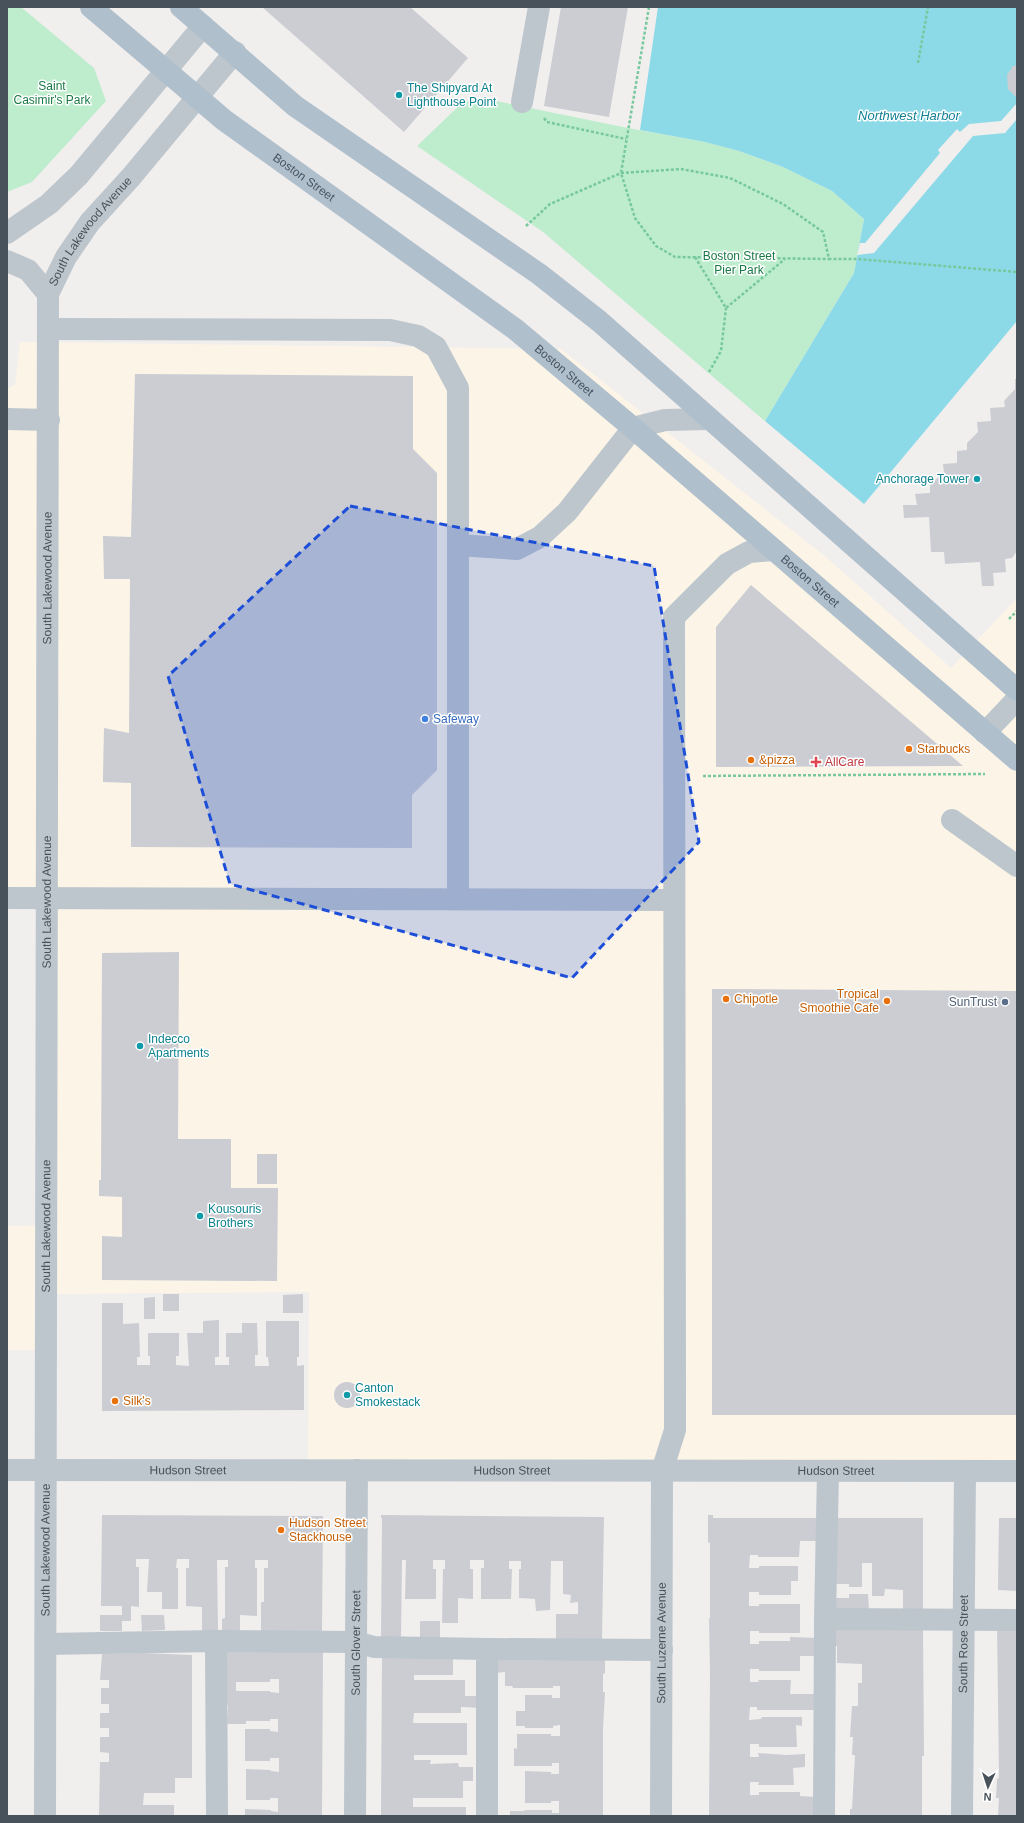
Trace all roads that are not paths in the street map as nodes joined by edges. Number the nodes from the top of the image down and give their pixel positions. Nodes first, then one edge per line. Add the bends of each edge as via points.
1 (91, 7) edge
2 (181, 7) edge
3 (539, 7) edge
4 (203, 26) junction
5 (235, 52) junction
6 (166, 72) junction
7 (197, 98) junction
8 (522, 102) road end
9 (7, 233) edge
10 (7, 261) edge
11 (48, 294) junction
12 (49, 329) junction
13 (7, 419) edge
14 (709, 419) junction
15 (49, 420) junction
16 (633, 428) junction
17 (458, 544) junction
18 (774, 550) junction
19 (1017, 690) edge
20 (1017, 699) edge
21 (985, 733) junction
22 (1017, 760) edge
23 (952, 820) dead end
24 (1017, 866) edge
25 (7, 898) edge
26 (48, 898) junction
27 (458, 899) junction
28 (674, 900) junction
29 (7, 1470) edge
30 (357, 1470) junction
31 (46, 1471) junction
32 (828, 1471) junction
33 (965, 1471) junction
34 (1017, 1471) edge
35 (662, 1477) junction
36 (825, 1619) junction
37 (965, 1619) junction
38 (1017, 1620) edge
39 (216, 1641) junction
40 (356, 1642) junction
41 (46, 1644) junction
42 (487, 1649) junction
43 (662, 1650) junction
44 (45, 1816) edge
45 (217, 1816) edge
46 (355, 1816) edge
47 (487, 1816) edge
48 (661, 1816) edge
49 (824, 1816) edge
50 (962, 1816) edge

1 - 6 main road, Boston Street
2 - 4 main road
3 - 8 street
4 - 5 main road
4 - 6 street
5 - 7 street, South Lakewood Avenue
5 - 14 main road via 295,106 539,274 599,321
6 - 7 main road, Boston Street
6 - 9 street via 79,175 49,204
7 - 11 street, South Lakewood Avenue via 90,222 66,257
7 - 16 main road, Boston Street via 230,125 515,329
10 - 11 street via 28,270
11 - 12 street, South Lakewood Avenue
12 - 15 street, South Lakewood Avenue
12 - 17 street via 390,330 418,336 436,347 458,388
13 - 15 street
14 - 16 street via 665,420
14 - 19 main road
15 - 26 street, South Lakewood Avenue
16 - 17 street via 567,512 540,537 517,549
16 - 18 main road, Boston Street
17 - 27 street
18 - 21 main road, Boston Street
18 - 28 street, South Luzerne Avenue via 749,552 727,564 674,617
20 - 21 street
21 - 22 main road, Boston Street
23 - 24 street
25 - 26 street
26 - 27 street
26 - 31 street, South Lakewood Avenue
27 - 28 street
28 - 35 street, South Luzerne Avenue via 675,1430
29 - 31 street, Hudson Street
30 - 31 street, Hudson Street
30 - 35 street, Hudson Street
30 - 40 street, South Glover Street
31 - 41 street, South Lakewood Avenue
32 - 33 street, Hudson Street
32 - 35 street, Hudson Street
32 - 36 street
33 - 34 street, Hudson Street
33 - 37 street, South Rose Street
35 - 43 street, South Luzerne Avenue
36 - 37 street
36 - 49 street
37 - 38 street
37 - 50 street, South Rose Street
39 - 40 street
39 - 41 street
39 - 45 street
40 - 42 street via 374,1647
40 - 46 street, South Glover Street
41 - 44 street, South Lakewood Avenue
42 - 43 street
42 - 47 street
43 - 48 street, South Luzerne Avenue

